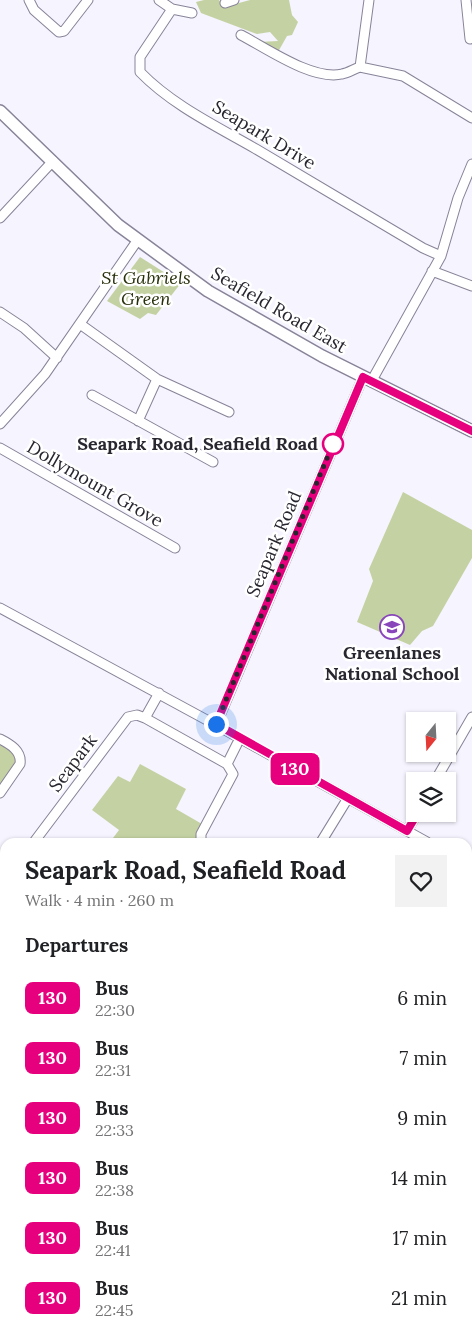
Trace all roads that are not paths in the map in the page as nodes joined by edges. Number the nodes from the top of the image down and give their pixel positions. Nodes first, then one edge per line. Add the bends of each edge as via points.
1 (29, 0) edge
2 (88, 0) edge
3 (159, 0) edge
4 (369, 0) edge
5 (466, 0) edge
6 (172, 9) junction
7 (192, 12) dead end
8 (241, 35) dead end
9 (470, 39) dead end
10 (360, 67) junction
11 (0, 111) edge
12 (472, 118) edge
13 (53, 161) junction
14 (472, 164) edge
15 (1, 214) edge
16 (137, 241) junction
17 (441, 256) junction
18 (432, 271) junction
19 (472, 286) edge
20 (0, 312) edge
21 (80, 324) junction
22 (57, 358) junction
23 (157, 379) junction
24 (367, 380) junction
25 (92, 395) dead end
26 (229, 412) dead end
27 (138, 421) junction
28 (0, 424) edge
29 (472, 430) edge
30 (0, 448) edge
31 (213, 462) dead end
32 (175, 548) dead end
33 (0, 608) edge
34 (159, 694) junction
35 (472, 717) edge
36 (145, 718) junction
37 (216, 724) junction
38 (0, 739) edge
39 (237, 744) dead end
40 (227, 764) junction
41 (440, 772) edge
42 (0, 793) edge
43 (348, 798) junction
44 (412, 822) edge
45 (407, 831) junction
46 (37, 838) edge
47 (201, 838) edge
48 (323, 838) edge
49 (420, 838) edge

1 - 2 street via 34,10 59,32 70,25
3 - 6 street
4 - 10 street
5 - 9 street
6 - 7 street
6 - 17 street, Seapark Drive via 140,56 140,72 147,80 170,98
8 - 10 street via 287,60 324,75 341,75
10 - 12 street via 403,76
11 - 13 street, Seafield Road East
13 - 15 street
13 - 16 street, Seafield Road East
14 - 17 street, Seapark Road
16 - 21 street
16 - 24 street, Seafield Road East via 253,319
17 - 18 street, Seapark Road
18 - 19 street
18 - 24 street, Seapark Road
20 - 22 street via 24,328
21 - 22 street
21 - 23 street
22 - 28 street
23 - 26 street
23 - 27 street
24 - 29 street, Seafield Road East
24 - 37 street, Seapark Road
25 - 27 street
27 - 31 street
30 - 32 street, Dollymount Grove
33 - 34 street
34 - 36 street
34 - 37 street
35 - 41 street
36 - 40 street
36 - 46 street, Seapark via 128,717
37 - 43 street
38 - 42 street via 15,747 21,760
39 - 40 street
40 - 47 street via 233,774
43 - 45 street
43 - 48 street
44 - 45 street
45 - 49 street

